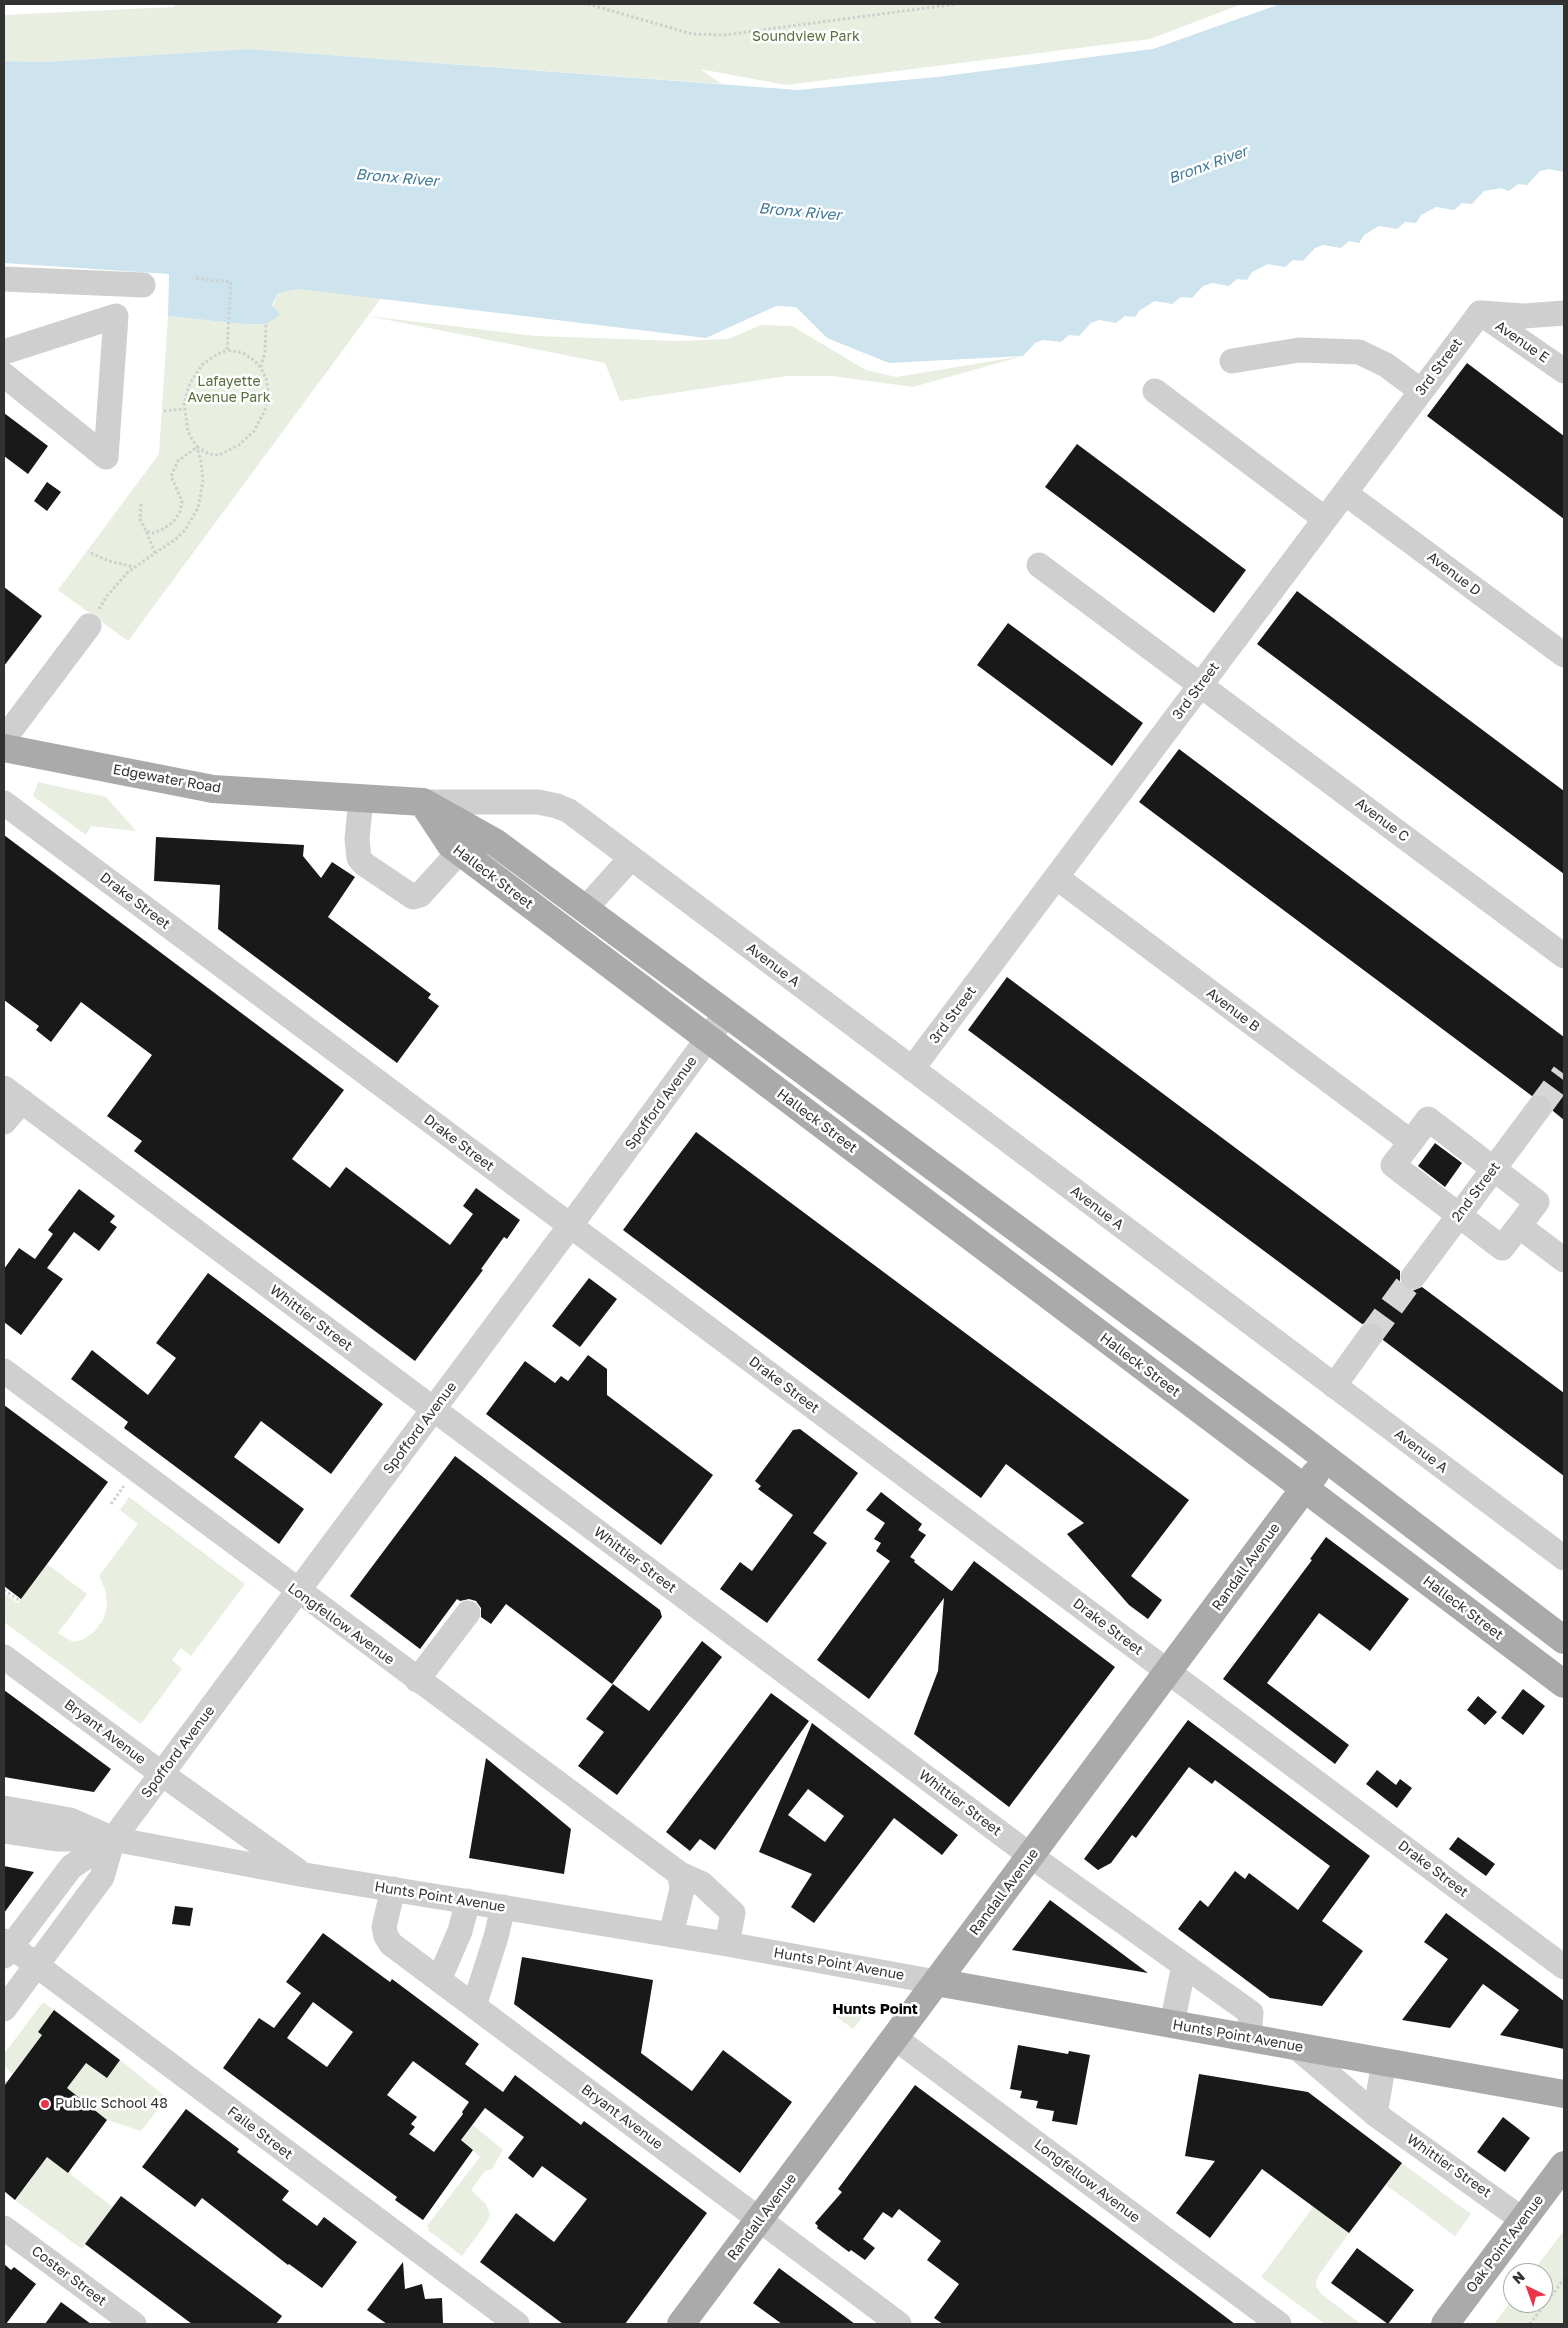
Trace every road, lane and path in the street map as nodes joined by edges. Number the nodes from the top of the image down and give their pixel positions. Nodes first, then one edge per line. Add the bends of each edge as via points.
1 (588, 4) edge
2 (956, 4) edge
3 (193, 278) dead end
4 (4, 279) edge
5 (143, 285) dead end
6 (1480, 313) junction
7 (1564, 313) edge
8 (266, 324) dead end
9 (227, 350) junction
10 (4, 352) edge
11 (1232, 360) dead end
12 (261, 368) junction
13 (1564, 371) edge
14 (4, 375) edge
15 (1155, 390) dead end
16 (1421, 391) junction
17 (184, 409) junction
18 (164, 411) dead end
19 (197, 447) junction
20 (1345, 493) junction
21 (141, 504) dead end
22 (1325, 519) junction
23 (146, 531) junction
24 (155, 553) junction
25 (91, 554) dead end
26 (1039, 565) dead end
27 (134, 567) junction
28 (89, 626) joint
29 (1564, 655) edge
30 (1200, 685) junction
31 (4, 739) edge
32 (4, 748) edge
33 (361, 799) junction
34 (423, 802) junction
35 (4, 803) edge
36 (459, 852) junction
37 (631, 858) junction
38 (1056, 877) junction
39 (585, 910) junction
40 (1564, 956) edge
41 (726, 1015) junction
42 (708, 1039) junction
43 (912, 1069) junction
44 (13, 1094) edge
45 (1539, 1108) tunnel mouth
46 (4, 1122) edge
47 (1411, 1142) junction
48 (1493, 1168) junction
49 (1459, 1215) junction
50 (570, 1226) junction
51 (1519, 1226) junction
52 (1564, 1260) edge
53 (1413, 1277) tunnel mouth
54 (1370, 1336) tunnel mouth
55 (4, 1371) edge
56 (1334, 1386) junction
57 (434, 1410) junction
58 (1327, 1459) junction
59 (124, 1486) dead end
60 (1304, 1488) junction
61 (111, 1504) dead end
62 (1564, 1558) edge
63 (4, 1590) edge
64 (298, 1592) junction
65 (20, 1601) dead end
66 (468, 1613) dead end
67 (1564, 1640) edge
68 (4, 1657) edge
69 (1168, 1672) junction
70 (417, 1680) junction
71 (1564, 1684) edge
72 (162, 1774) junction
73 (4, 1808) edge
74 (4, 1831) edge
75 (113, 1840) junction
76 (1031, 1856) junction
77 (680, 1874) junction
78 (305, 1875) junction
79 (393, 1889) junction
80 (468, 1902) junction
81 (503, 1907) junction
82 (671, 1935) junction
83 (727, 1944) junction
84 (6, 1948) edge
85 (1184, 1965) junction
86 (35, 1966) junction
87 (1564, 1966) edge
88 (439, 1980) junction
89 (936, 1982) junction
90 (474, 2006) junction
91 (4, 2008) edge
92 (1172, 2024) junction
93 (896, 2038) junction
94 (1249, 2038) junction
95 (1295, 2046) junction
96 (1384, 2062) junction
97 (1564, 2094) edge
98 (1375, 2114) junction
99 (1564, 2165) edge
100 (1523, 2220) junction
101 (759, 2221) junction
102 (4, 2228) edge
103 (1564, 2279) edge
104 (134, 2324) edge
105 (517, 2324) edge
106 (682, 2324) edge
107 (899, 2324) edge
108 (1279, 2324) edge
109 (1445, 2324) edge
110 (1530, 2324) edge

1 - 2 path via 692,34 724,35
3 - 9 path via 231,282
4 - 5 street
6 - 7 street via 1524,316
6 - 13 street, Avenue E
6 - 16 street, 3rd Street
8 - 12 path
9 - 12 path via 243,353
9 - 17 path via 202,365 190,383
10 - 14 street via 116,316 106,457
11 - 16 street via 1299,350 1358,352 1386,365
12 - 19 path via 266,378 267,402 254,431 239,446 219,455
15 - 22 street
16 - 20 street, 3rd Street
17 - 18 path
17 - 19 path via 188,432
19 - 23 path via 178,461 172,473 182,501 176,518 163,529 153,533
19 - 24 path via 202,481 198,508 185,530 166,548
20 - 22 street, 3rd Street
20 - 29 street, Avenue D
21 - 23 path via 140,518
22 - 30 street, 3rd Street
23 - 24 path
24 - 27 path
25 - 27 path
26 - 30 street, Avenue C
27 - 28 path via 107,596
28 - 31 street
30 - 38 street, 3rd Street
30 - 40 street, Avenue C
32 - 33 main road, Edgewater Road via 212,789
33 - 34 main road, Edgewater Road
33 - 36 street via 357,839 360,858 413,897 420,895
34 - 36 main road, Halleck Street via 450,844
34 - 37 street, Avenue A via 538,802 557,806
34 - 39 main road, Halleck Street via 496,843
35 - 50 street, Drake Street
36 - 42 main road, Halleck Street
37 - 39 street
37 - 43 street, Avenue A
38 - 43 street, 3rd Street
38 - 47 street, Avenue B
39 - 41 main road, Halleck Street
41 - 42 street, Spofford Avenue
41 - 58 main road, Halleck Street
42 - 50 street, Spofford Avenue
42 - 60 main road, Halleck Street
43 - 56 street, Avenue A
44 - 46 street
44 - 57 street, Whittier Street
45 - 48 street, 2nd Street
47 - 48 street via 1428,1119
47 - 49 street via 1393,1165
48 - 49 street, 2nd Street
48 - 51 street via 1537,1202
49 - 51 street via 1502,1248
49 - 53 street, 2nd Street
50 - 57 street, Spofford Avenue
50 - 69 street, Drake Street
51 - 52 street
54 - 56 street
55 - 64 street, Longfellow Avenue
56 - 62 street, Avenue A
57 - 64 street, Spofford Avenue
57 - 76 street, Whittier Street
58 - 60 main road, Randall Avenue
58 - 67 main road, Halleck Street
59 - 61 path
60 - 69 main road, Randall Avenue
60 - 71 main road, Halleck Street
63 - 65 path
64 - 70 street, Longfellow Avenue
64 - 72 street, Spofford Avenue
66 - 70 street
68 - 72 street, Bryant Avenue
69 - 76 main road, Randall Avenue
69 - 87 street, Drake Street
70 - 77 street, Longfellow Avenue
72 - 75 street, Spofford Avenue
72 - 78 street, Bryant Avenue
73 - 75 street, Hunts Point Avenue via 70,1820
74 - 75 street, Hunts Point Avenue via 56,1839
75 - 78 street, Hunts Point Avenue
75 - 84 street, Spofford Avenue via 71,1867
75 - 86 street, Spofford Avenue via 102,1877
76 - 85 street, Whittier Street
76 - 89 main road, Randall Avenue
77 - 82 street via 682,1889
77 - 83 street, Longfellow Avenue via 702,1884 733,1913
78 - 79 street, Hunts Point Avenue
79 - 80 street, Hunts Point Avenue
79 - 88 street, Bryant Avenue via 384,1927 386,1936 391,1944
80 - 81 street, Hunts Point Avenue
80 - 88 street via 460,1931
81 - 82 street, Hunts Point Avenue
81 - 90 street
82 - 83 street, Hunts Point Avenue
83 - 89 street, Hunts Point Avenue
84 - 86 street, Faile Street
85 - 92 street
85 - 94 street, Whittier Street via 1251,2013
86 - 91 street, Spofford Avenue
86 - 105 street, Faile Street
88 - 90 street, Bryant Avenue
89 - 92 main road, Hunts Point Avenue
89 - 93 main road, Randall Avenue
90 - 101 street, Bryant Avenue
92 - 94 main road, Hunts Point Avenue
93 - 101 main road, Randall Avenue
93 - 108 street, Longfellow Avenue
94 - 95 main road, Hunts Point Avenue
95 - 96 main road, Hunts Point Avenue
95 - 98 street, Whittier Street
96 - 97 main road, Hunts Point Avenue
96 - 98 street
98 - 100 street, Whittier Street
99 - 100 main road, Oak Point Avenue
100 - 109 main road, Oak Point Avenue
101 - 106 main road, Randall Avenue
101 - 107 street, Bryant Avenue
102 - 104 street, Coster Street
103 - 110 path

